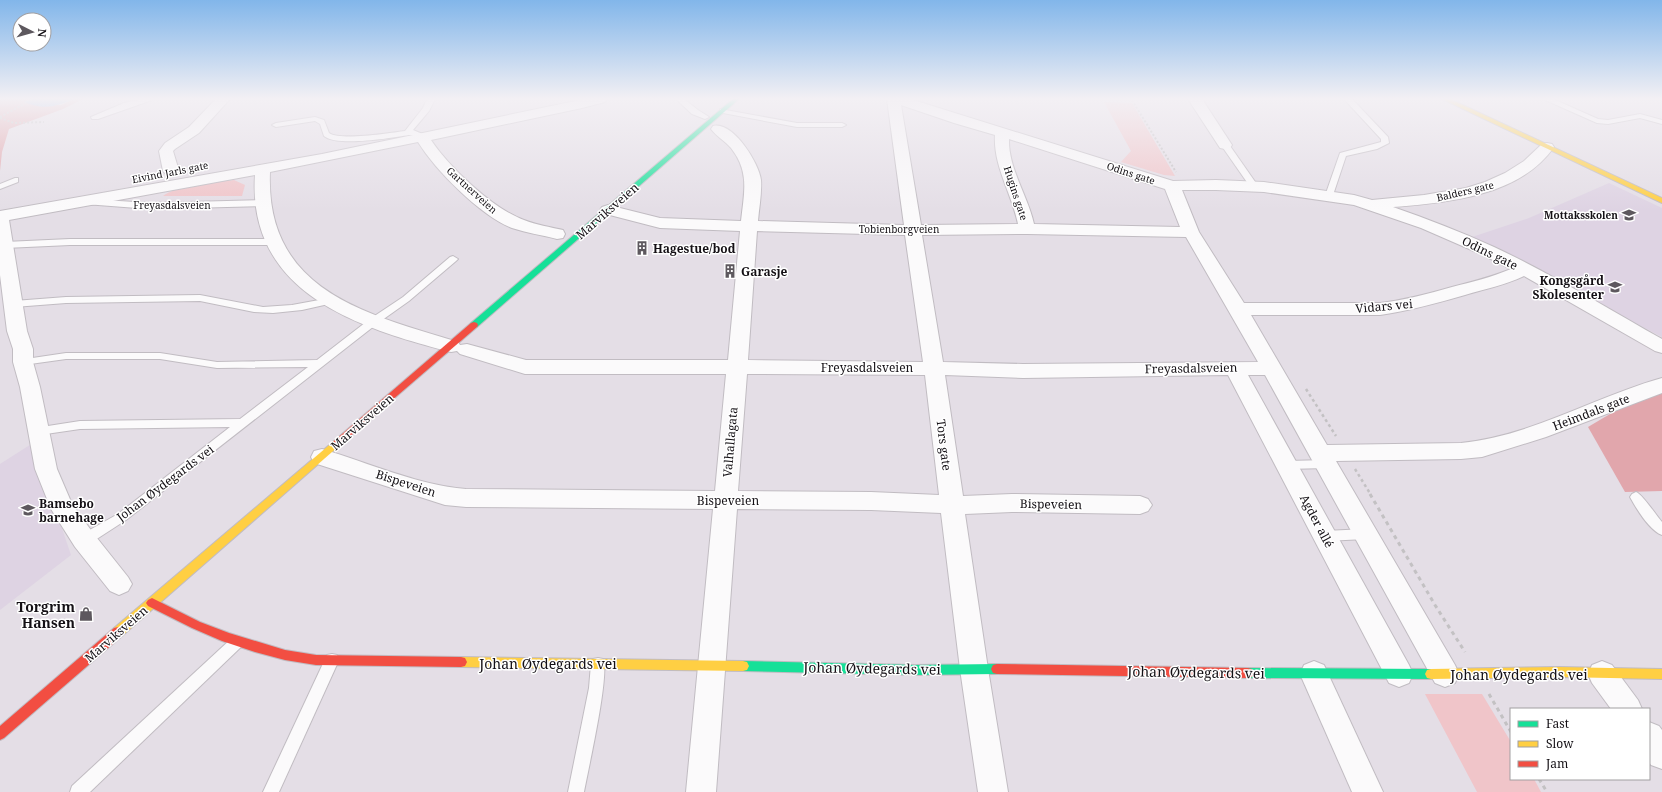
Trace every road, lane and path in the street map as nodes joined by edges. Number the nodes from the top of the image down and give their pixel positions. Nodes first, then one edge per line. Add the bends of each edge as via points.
1 (185, 136) edge
2 (328, 136) edge
3 (392, 136) edge
4 (411, 136) edge
5 (416, 136) edge
6 (695, 136) edge
7 (729, 136) edge
8 (899, 136) edge
9 (1002, 136) edge
10 (1011, 136) edge
11 (1219, 136) edge
12 (1382, 136) edge
13 (1524, 136) edge
14 (1225, 145) joint
15 (1547, 147) junction
16 (340, 154) junction
17 (263, 168) junction
18 (171, 171) junction
19 (15, 180) dead end
20 (1172, 186) junction
21 (1254, 186) junction
22 (0, 187) edge
23 (1329, 196) junction
24 (81, 200) junction
25 (1662, 201) edge
26 (264, 203) junction
27 (1370, 204) junction
28 (608, 210) junction
29 (1, 212) edge
30 (750, 227) junction
31 (1027, 229) junction
32 (914, 230) junction
33 (1191, 232) junction
34 (557, 234) dead end
35 (274, 242) junction
36 (5, 245) junction
37 (453, 259) dead end
38 (1524, 270) junction
39 (330, 301) junction
40 (14, 304) junction
41 (1238, 309) junction
42 (374, 321) junction
43 (1662, 347) edge
44 (459, 348) junction
45 (23, 362) junction
46 (320, 363) junction
47 (736, 367) junction
48 (934, 368) junction
49 (1234, 368) junction
50 (1270, 368) junction
51 (1662, 384) edge
52 (243, 423) junction
53 (39, 431) junction
54 (322, 457) junction
55 (1324, 459) junction
56 (1287, 465) junction
57 (1636, 497) dead end
58 (725, 500) junction
59 (952, 505) junction
60 (1140, 505) dead end
61 (1662, 530) edge
62 (1366, 534) junction
63 (1325, 536) junction
64 (84, 540) junction
65 (119, 584) dead end
66 (152, 603) junction
67 (237, 642) junction
68 (332, 660) junction
69 (598, 664) junction
70 (713, 665) junction
71 (974, 669) junction
72 (1314, 674) junction
73 (1398, 674) junction
74 (1445, 674) junction
75 (1478, 674) junction
76 (1602, 674) junction
77 (1662, 674) edge
78 (1627, 708) edge
79 (1510, 730) edge
80 (0, 734) edge
81 (1650, 737) edge
82 (1662, 755) edge
83 (1540, 780) edge
84 (78, 792) edge
85 (271, 792) edge
86 (576, 792) edge
87 (701, 792) edge
88 (993, 792) edge
89 (1368, 792) edge
90 (1547, 792) edge

1 - 18 street via 166,151
2 - 3 lane, Eivind Jarls gate via 334,138
4 - 16 street, Eivind Jarls gate
5 - 34 street, Gartnerveien via 453,175 493,211 518,224
6 - 28 street, Marviksveien
7 - 30 street, Valhallagata via 751,172 753,180
8 - 32 street, Tors gate
9 - 31 street, Hugins gate via 1005,158
10 - 20 street, Odins gate
11 - 14 street
12 - 23 lane via 1385,143 1377,147 1343,154
13 - 15 street
14 - 21 lane
15 - 25 street
15 - 27 street, Balders gate via 1538,159 1513,177 1486,187 1439,198
16 - 17 street, Eivind Jarls gate
16 - 18 street, Eivind Jarls gate via 334,150 299,151
17 - 24 street, Eivind Jarls gate
17 - 26 street, Freyasdalsveien via 261,189
18 - 29 street, Eivind Jarls gate
19 - 22 lane
20 - 21 street, Odins gate
20 - 33 street
21 - 23 street, Odins gate
23 - 27 street, Odins gate
24 - 26 lane, Freyasdalsveien via 150,206
24 - 29 street, Eivind Jarls gate
26 - 35 street, Freyasdalsveien via 264,213
27 - 38 street, Odins gate via 1467,241
28 - 30 street, Tobienborgveien via 660,223
28 - 44 street, Marviksveien
29 - 36 street
30 - 32 street, Tobienborgveien
30 - 47 street, Valhallagata
31 - 32 street, Tobienborgveien
31 - 33 street, Tobienborgveien
32 - 48 street, Tors gate
33 - 41 street
35 - 36 lane via 56,242
35 - 39 street, Freyasdalsveien via 297,277
36 - 40 street
37 - 42 lane via 406,299
38 - 41 street, Vidars vei via 1491,283 1428,301 1396,307
38 - 43 street, Odins gate
39 - 40 lane via 312,306 271,310 218,300 66,300
39 - 42 street, Freyasdalsveien
40 - 45 street
41 - 50 street
42 - 44 street, Freyasdalsveien
42 - 46 lane
44 - 47 street, Freyasdalsveien via 525,367
44 - 54 street, Marviksveien
45 - 46 lane via 66,356 160,356 217,365
45 - 53 street
46 - 52 lane
47 - 48 street, Freyasdalsveien
47 - 58 street, Valhallagata
48 - 49 street, Freyasdalsveien via 1023,371
48 - 59 street, Tors gate
49 - 50 street, Freyasdalsveien
49 - 56 street, Agder allé
50 - 55 street
51 - 55 street, Heimdals gate via 1559,424 1482,449
52 - 53 lane via 80,425
52 - 64 lane, Johan Øydegards vei via 122,516
53 - 64 street via 46,468 56,495
54 - 58 street, Bispeveien via 445,496
54 - 66 street, Marviksveien
55 - 56 lane
55 - 62 street
56 - 63 street, Agder allé
57 - 61 lane
58 - 59 street, Bispeveien via 871,501
58 - 70 street, Valhallagata
59 - 60 street, Bispeveien
59 - 71 street, Tors gate
62 - 63 lane
62 - 74 street
63 - 73 street, Agder allé
64 - 65 street
66 - 67 street, Johan Øydegards vei
66 - 80 street, Marviksveien
67 - 68 street, Johan Øydegards vei via 274,654
67 - 84 lane
68 - 69 street, Johan Øydegards vei
68 - 85 lane
69 - 70 street, Johan Øydegards vei
69 - 86 lane via 596,688
70 - 71 street, Johan Øydegards vei
70 - 87 street, Valhallagata
71 - 72 street, Johan Øydegards vei
71 - 88 street, Tors gate
72 - 73 street, Johan Øydegards vei
72 - 89 street
73 - 74 street, Johan Øydegards vei
74 - 75 street, Johan Øydegards vei
75 - 76 street, Johan Øydegards vei
75 - 79 path
76 - 77 street, Johan Øydegards vei
76 - 78 street, Johan Øydegards vei
81 - 82 street
83 - 90 path

